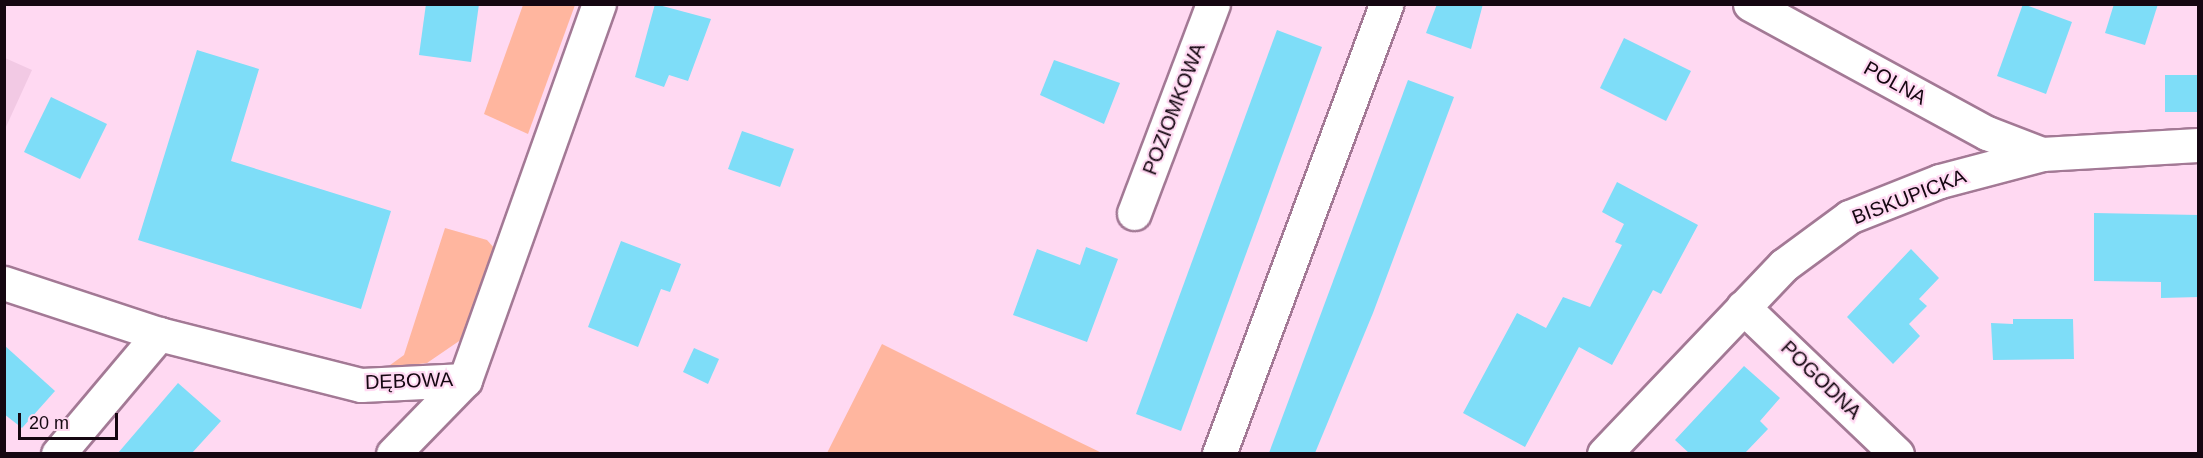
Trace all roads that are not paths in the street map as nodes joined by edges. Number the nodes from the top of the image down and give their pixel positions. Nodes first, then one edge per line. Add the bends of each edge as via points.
1 (599, 4) edge
2 (1213, 4) edge
3 (1386, 4) edge
4 (1750, 4) edge
5 (1797, 15) edge
6 (2199, 145) edge
7 (2042, 154) junction
8 (1134, 213) dead end
9 (4, 283) edge
10 (1743, 307) junction
11 (159, 334) junction
12 (465, 380) junction
13 (58, 453) edge
14 (393, 453) edge
15 (1219, 453) edge
16 (1604, 453) edge
17 (1898, 453) edge

1 - 12 street, DĘBOWA
2 - 8 street, POZIOMKOWA
3 - 15 street
4 - 5 street, POLNA
5 - 7 street, POLNA via 1987,133
6 - 7 street, BISKUPICKA
7 - 10 street, BISKUPICKA via 1940,181 1849,217 1784,265
9 - 11 street, DĘBOWA
10 - 16 street, BISKUPICKA
10 - 17 street, POGODNA
11 - 12 street, DĘBOWA via 361,385
11 - 13 street
12 - 14 street

